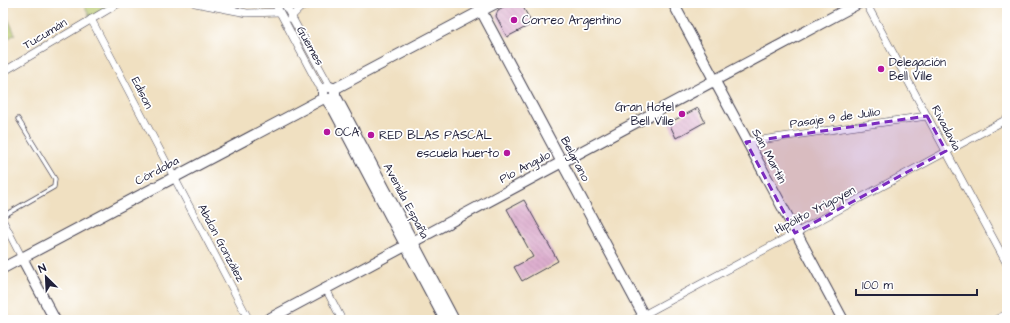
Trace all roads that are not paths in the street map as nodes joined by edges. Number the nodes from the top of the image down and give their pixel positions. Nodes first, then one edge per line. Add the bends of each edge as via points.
1 (119, 3) edge
2 (195, 3) edge
3 (275, 3) edge
4 (284, 3) edge
5 (312, 3) edge
6 (496, 3) edge
7 (673, 3) edge
8 (859, 3) edge
9 (866, 3) edge
10 (479, 7) edge
11 (279, 12) junction
12 (289, 15) junction
13 (91, 19) junction
14 (3, 72) edge
15 (716, 80) junction
16 (328, 93) junction
17 (927, 116) junction
18 (18, 119) dead end
19 (1007, 119) edge
20 (746, 142) junction
21 (946, 152) junction
22 (562, 162) junction
23 (171, 174) junction
24 (3, 216) edge
25 (3, 221) edge
26 (795, 233) junction
27 (409, 244) junction
28 (21, 255) junction
29 (3, 263) edge
30 (1007, 264) edge
31 (3, 268) edge
32 (326, 289) junction
33 (1007, 314) edge
34 (645, 317) edge
35 (55, 320) edge
36 (249, 320) edge
37 (267, 320) edge
38 (342, 320) edge
39 (445, 320) edge
40 (454, 320) edge
41 (634, 320) edge
42 (843, 320) edge
43 (995, 320) edge

1 - 13 street, Tucumán
2 - 11 street via 247,13
3 - 11 street, Güemes
4 - 12 street, Güemes
5 - 12 street
6 - 10 street, Córdoba
7 - 15 street, San Martín
8 - 15 street, Pío Angulo
9 - 17 street, Rivadavia
10 - 16 street, Córdoba
10 - 22 street, Belgrano
11 - 16 street, Güemes via 318,84
12 - 16 street, Güemes
13 - 14 street, Tucumán
13 - 23 street, Edison
15 - 20 street, San Martín
15 - 22 street, Pío Angulo
16 - 23 street, Córdoba
16 - 27 street, Avenida España
17 - 20 street, Pasaje 9 de Julio
17 - 21 street, Rivadavia
18 - 24 lane via 55,178 55,185
19 - 21 street, Hipólito Yrigoyen
20 - 26 street, San Martín
21 - 26 street, Hipólito Yrigoyen
21 - 30 street, Rivadavia
22 - 27 street, Pío Angulo
22 - 34 street, Belgrano
23 - 28 street, Córdoba
23 - 36 street, Abdon González
25 - 28 street
26 - 34 street, Hipólito Yrigoyen
26 - 42 street, San Martín
27 - 32 street, Pío Angulo
27 - 39 street, Avenida España
27 - 40 street, Avenida España
28 - 29 street, Córdoba
28 - 31 street, Córdoba
28 - 35 street
32 - 37 street, Pío Angulo
32 - 38 street
33 - 43 street
34 - 41 street, Hipólito Yrigoyen

